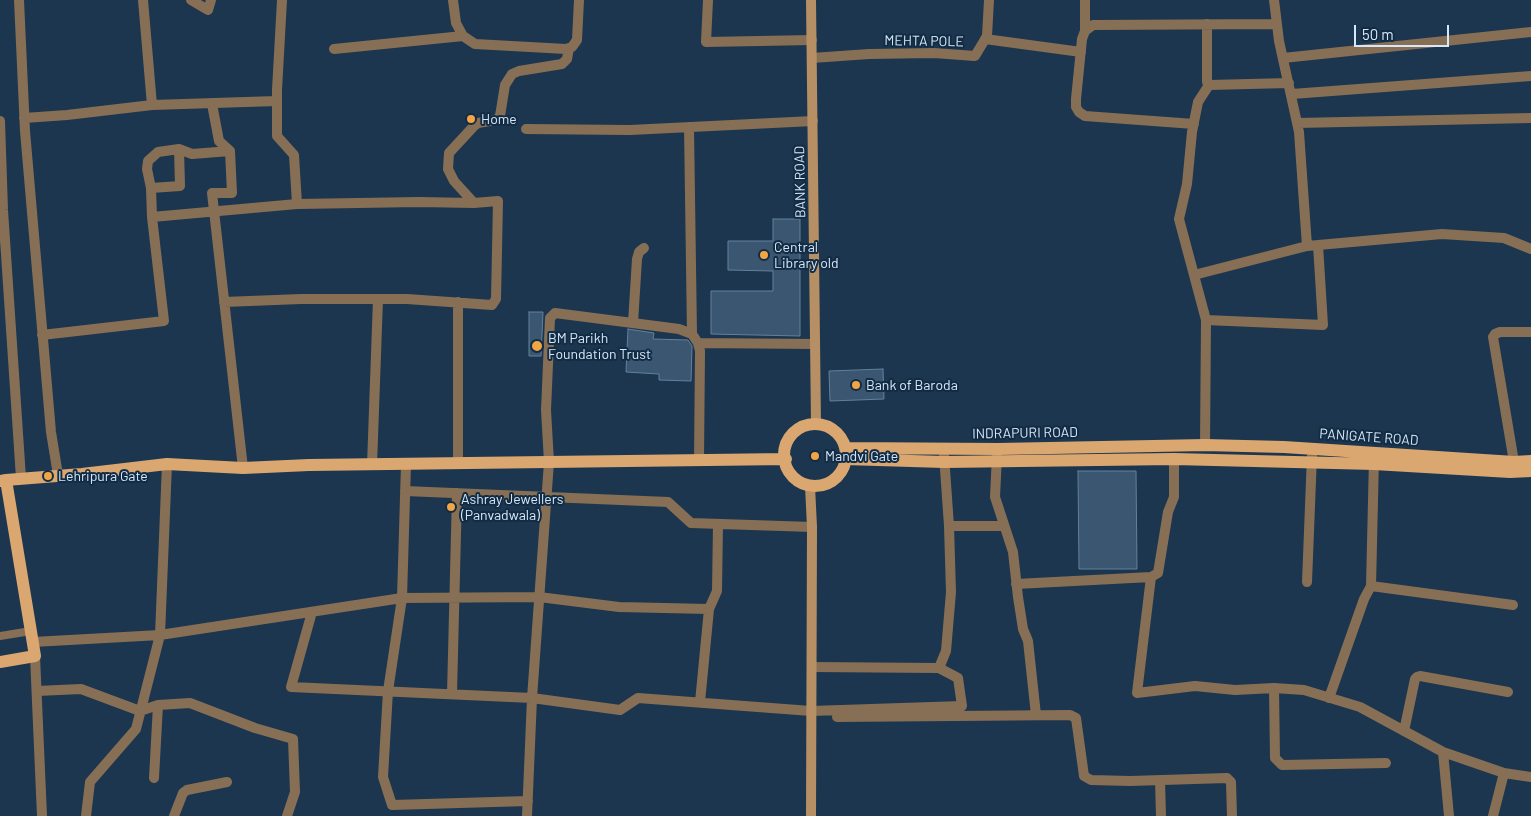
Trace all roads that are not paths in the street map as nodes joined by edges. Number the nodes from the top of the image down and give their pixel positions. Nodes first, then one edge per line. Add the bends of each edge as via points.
1 (19, 0) edge
2 (143, 0) edge
3 (191, 0) edge
4 (211, 0) edge
5 (282, 0) edge
6 (453, 0) edge
7 (579, 0) edge
8 (708, 0) edge
9 (811, 0) edge
10 (989, 0) edge
11 (1085, 0) edge
12 (1274, 0) edge
13 (1207, 24) junction
14 (1276, 24) junction
15 (1085, 31) junction
16 (1531, 32) edge
17 (463, 36) junction
18 (985, 39) junction
19 (812, 40) junction
20 (568, 48) junction
21 (334, 49) dead end
22 (1080, 52) junction
23 (812, 58) junction
24 (1283, 58) junction
25 (1531, 76) edge
26 (1289, 83) junction
27 (1209, 85) junction
28 (1292, 94) junction
29 (277, 101) junction
30 (212, 104) junction
31 (152, 105) junction
32 (24, 118) junction
33 (1531, 118) edge
34 (0, 120) edge
35 (813, 121) junction
36 (1297, 123) junction
37 (1194, 124) junction
38 (689, 127) junction
39 (526, 129) dead end
40 (180, 149) junction
41 (230, 151) junction
42 (151, 188) junction
43 (297, 204) junction
44 (474, 204) junction
45 (213, 211) junction
46 (152, 217) junction
47 (1312, 245) junction
48 (644, 248) dead end
49 (1531, 249) edge
50 (1194, 274) junction
51 (378, 299) junction
52 (224, 302) junction
53 (458, 302) junction
54 (1206, 320) junction
55 (633, 323) junction
56 (1531, 332) edge
57 (42, 335) junction
58 (695, 338) junction
59 (816, 344) junction
60 (816, 424) junction
61 (1205, 445) junction
62 (1312, 449) junction
63 (845, 453) junction
64 (944, 455) junction
65 (997, 455) junction
66 (1374, 458) junction
67 (786, 459) junction
68 (1174, 459) junction
69 (699, 460) junction
70 (1531, 461) edge
71 (549, 462) junction
72 (1311, 462) junction
73 (1514, 462) junction
74 (167, 464) junction
75 (406, 464) junction
76 (458, 464) junction
77 (372, 465) junction
78 (243, 468) junction
79 (1531, 470) edge
80 (58, 475) junction
81 (20, 478) junction
82 (3, 481) edge
83 (810, 486) junction
84 (405, 491) junction
85 (457, 493) junction
86 (546, 496) junction
87 (718, 524) junction
88 (949, 526) junction
89 (1004, 526) junction
90 (812, 527) junction
91 (1151, 577) junction
92 (1307, 582) dead end
93 (1016, 584) junction
94 (1371, 586) junction
95 (539, 597) junction
96 (402, 598) junction
97 (454, 598) junction
98 (1513, 605) dead end
99 (709, 608) junction
100 (312, 612) junction
101 (160, 635) junction
102 (0, 636) edge
103 (32, 636) junction
104 (35, 656) junction
105 (0, 662) edge
106 (812, 667) junction
107 (939, 668) junction
108 (1274, 688) junction
109 (37, 690) junction
110 (388, 691) junction
111 (1508, 692) dead end
112 (452, 694) junction
113 (532, 698) junction
114 (1330, 698) junction
115 (700, 702) junction
116 (158, 705) junction
117 (140, 711) junction
118 (811, 714) junction
119 (1036, 715) junction
120 (1404, 731) junction
121 (1444, 752) junction
122 (1386, 763) dead end
123 (1504, 773) junction
124 (1531, 777) edge
125 (154, 778) dead end
126 (1160, 780) junction
127 (227, 782) dead end
128 (528, 800) junction
129 (42, 816) edge
130 (86, 816) edge
131 (174, 816) edge
132 (287, 816) edge
133 (527, 816) edge
134 (811, 816) edge
135 (1161, 816) edge
136 (1232, 816) edge
137 (1450, 816) edge
138 (1493, 816) edge

1 - 32 street
2 - 31 street
3 - 4 street via 208,10
5 - 29 street
6 - 17 street via 456,23
7 - 20 street via 577,40
8 - 19 street via 706,42
9 - 19 main road, BANK ROAD
10 - 18 street
11 - 15 street
12 - 14 street
13 - 14 street
13 - 15 street via 1093,25
13 - 27 street
14 - 24 street
15 - 22 street
16 - 24 street
17 - 20 street via 475,44
17 - 21 street
18 - 22 street
18 - 23 street, MEHTA POLE via 976,56 934,53
19 - 23 main road, BANK ROAD
20 - 44 street via 567,59 562,64 512,74 505,85 500,116 496,120 478,123 449,153 448,169
22 - 37 street via 1076,107 1085,116
23 - 35 main road, BANK ROAD
24 - 26 street
25 - 28 street
26 - 27 street
26 - 28 street
27 - 37 street via 1198,102
28 - 36 street
29 - 30 street
29 - 43 street via 277,136 294,155
30 - 31 street
30 - 41 street via 219,141
31 - 32 street
32 - 57 street
33 - 36 street
34 - 81 street
35 - 38 street
35 - 59 main road, BANK ROAD
36 - 47 street
37 - 50 street via 1179,219
38 - 39 street
38 - 58 street
40 - 41 street via 192,154
40 - 42 street via 158,152 148,161
40 - 42 street via 180,186
41 - 45 street via 232,193 212,193
42 - 46 street
43 - 44 street
43 - 45 street
44 - 53 street via 498,201 496,299 492,305
45 - 46 street
45 - 52 street
46 - 57 street via 164,320
47 - 49 street via 1442,234 1504,238
47 - 50 street
47 - 54 street via 1323,325
48 - 55 street via 637,260
50 - 54 street
51 - 52 street
51 - 53 street
51 - 77 street
52 - 78 street
53 - 76 street
54 - 61 street
55 - 58 street via 680,329
55 - 71 street via 555,313 550,318 546,410
56 - 73 street via 1500,332 1493,337
57 - 80 street
58 - 59 street
58 - 69 street via 700,351
59 - 60 main road, BANK ROAD
60 - 63 main road via 835,431 844,441
60 - 67 main road via 806,426 791,436 786,445
61 - 62 main road, PANIGATE ROAD
61 - 65 main road, INDRAPURI ROAD
62 - 66 main road, PANIGATE ROAD
62 - 72 street
63 - 64 main road, INDRAPURI ROAD
63 - 83 main road via 845,466 835,480
64 - 65 main road, INDRAPURI ROAD
64 - 88 street
65 - 68 main road
65 - 89 street via 995,497
66 - 72 main road
66 - 73 main road, PANIGATE ROAD
66 - 79 main road via 1510,472
66 - 94 street
67 - 69 main road
67 - 83 main road via 789,472 795,479
68 - 72 main road
68 - 91 street via 1174,497 1168,512 1158,573
69 - 71 main road
70 - 73 main road, PANIGATE ROAD
71 - 76 main road
71 - 86 street
72 - 92 street
74 - 78 main road
74 - 80 main road
74 - 101 street
75 - 76 main road
75 - 77 main road
75 - 84 street
77 - 78 main road
80 - 81 main road
81 - 82 main road
82 - 103 main road
83 - 90 main road
84 - 85 street
84 - 96 street
85 - 86 street
85 - 97 street
86 - 87 street via 668,502 691,523
86 - 95 street
87 - 90 street
87 - 99 street via 717,591
88 - 89 street
88 - 107 street via 950,592 946,651
89 - 93 street via 1013,552
90 - 106 main road
91 - 93 street
91 - 108 street via 1137,693 1195,686 1235,690
93 - 119 street via 1023,629 1028,640
94 - 98 street
94 - 114 street
95 - 97 street
95 - 99 street via 619,607
95 - 113 street
96 - 97 street
96 - 100 street
96 - 110 street
97 - 112 street
99 - 115 street
100 - 101 street
100 - 110 street via 291,687
101 - 103 street
101 - 117 street
102 - 103 lane
103 - 104 main road
104 - 105 main road
104 - 109 street
106 - 107 street
106 - 118 main road
107 - 118 street via 958,678 962,706
108 - 114 street via 1304,690
108 - 122 street via 1275,758 1282,765
109 - 117 street via 81,689
109 - 129 street
110 - 112 street
110 - 128 street via 383,777 392,804
111 - 120 street via 1417,677
112 - 113 street
113 - 115 street via 620,710 638,698
113 - 128 street
114 - 120 street via 1360,707
115 - 118 street
116 - 117 street
116 - 125 street
116 - 132 street via 190,704 293,739 295,792
117 - 130 street via 136,729 90,782
118 - 119 street
118 - 134 main road
119 - 126 street via 1070,715 1076,718 1084,776 1091,780
120 - 121 street
121 - 123 street
121 - 137 street
123 - 124 street
123 - 138 street
126 - 135 street
126 - 136 street via 1227,778 1231,782
127 - 131 street via 187,790
128 - 133 street

